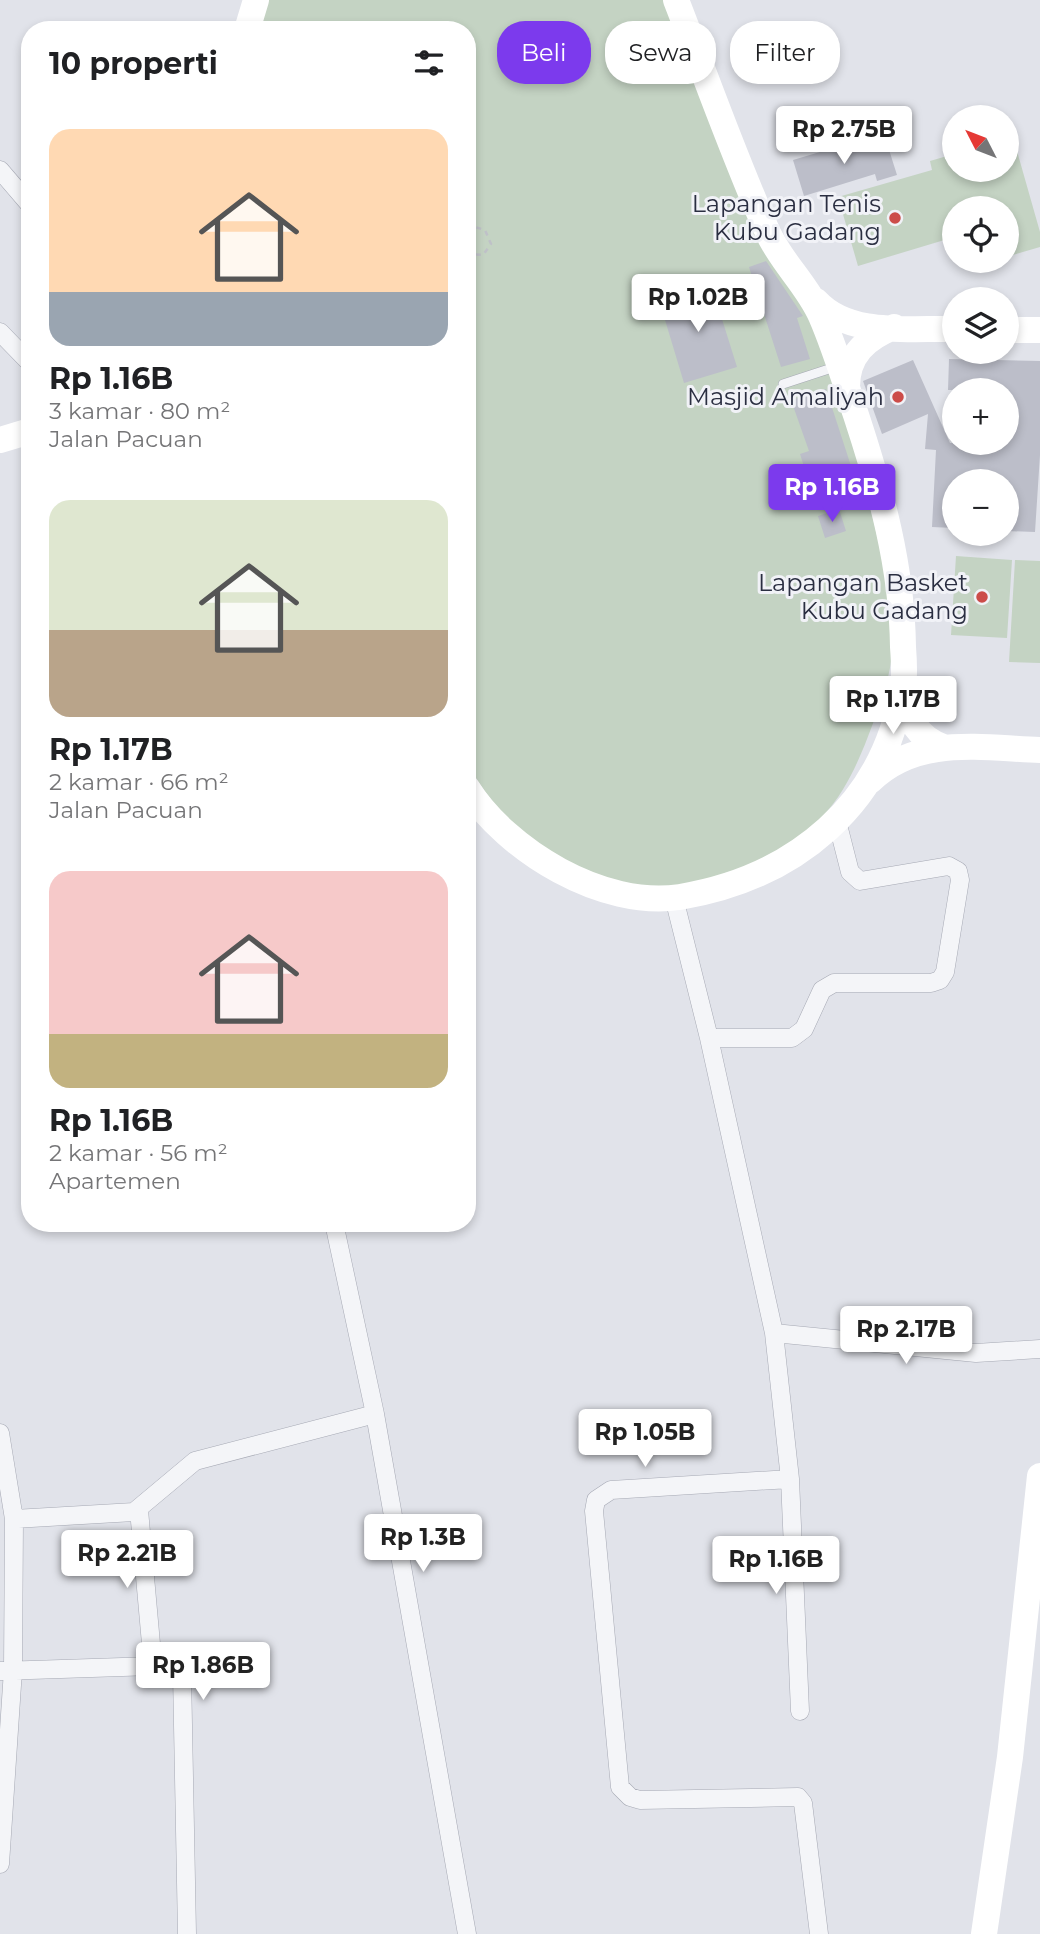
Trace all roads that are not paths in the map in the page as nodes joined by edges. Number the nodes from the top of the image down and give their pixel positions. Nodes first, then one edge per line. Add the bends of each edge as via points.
1 (256, 0) edge
2 (676, 0) edge
3 (250, 21) edge
4 (0, 170) edge
5 (21, 194) edge
6 (803, 285) junction
7 (894, 327) junction
8 (942, 328) edge
9 (1019, 330) edge
10 (1040, 330) edge
11 (0, 332) edge
12 (21, 354) edge
13 (843, 377) junction
14 (783, 384) dead end
15 (21, 434) edge
16 (0, 440) edge
17 (904, 682) junction
18 (943, 747) junction
19 (1040, 750) edge
20 (864, 787) junction
21 (476, 799) edge
22 (838, 821) junction
23 (674, 898) junction
24 (709, 1038) junction
25 (336, 1232) edge
26 (774, 1333) junction
27 (1040, 1349) edge
28 (375, 1414) junction
29 (0, 1433) edge
30 (1040, 1476) edge
31 (790, 1479) junction
32 (139, 1510) junction
33 (14, 1519) junction
34 (153, 1666) junction
35 (6, 1671) edge
36 (800, 1711) dead end
37 (0, 1864) edge
38 (187, 1934) edge
39 (467, 1934) edge
40 (819, 1934) edge
41 (984, 1934) edge

1 - 3 street
2 - 6 street via 767,231
4 - 5 street
6 - 7 street via 823,309 844,321
6 - 13 street via 820,312
7 - 8 street
7 - 13 street via 867,340
9 - 10 street
11 - 12 street
13 - 14 lane
13 - 17 street via 889,527 903,623
15 - 16 street
17 - 18 street via 913,723 925,738
17 - 20 street via 890,734
18 - 19 street
18 - 20 street via 904,758
20 - 22 street
21 - 23 street via 501,830 551,866 611,890
22 - 23 street via 773,869
22 - 24 street via 850,872 860,881 949,866 958,871 945,972 940,980 931,982 834,983 822,990 804,1029 792,1038
23 - 24 street
24 - 26 street
25 - 28 street
26 - 27 street via 976,1353
26 - 31 street
28 - 32 street via 195,1461
28 - 39 street
29 - 33 street
30 - 41 street via 1010,1757
31 - 36 street
31 - 40 street via 611,1490 596,1500 594,1511 620,1787 639,1800 798,1797 803,1803
32 - 33 street
32 - 34 street
33 - 35 street
34 - 35 street
34 - 38 street via 177,1668 184,1678
35 - 37 street

